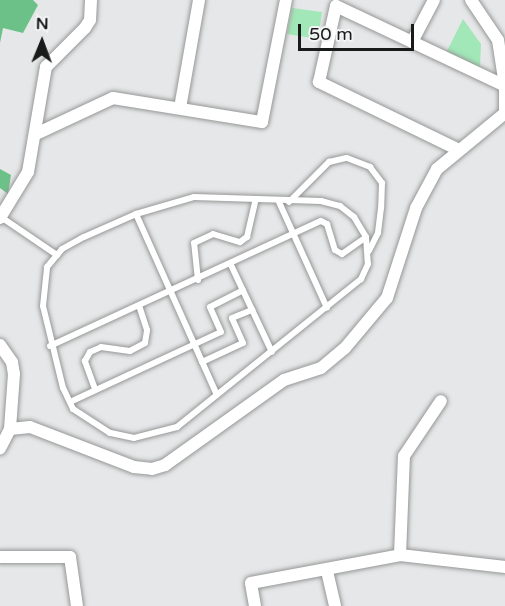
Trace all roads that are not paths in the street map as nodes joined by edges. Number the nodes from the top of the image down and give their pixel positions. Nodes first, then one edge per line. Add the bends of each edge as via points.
1 (91, 0) edge
2 (200, 0) edge
3 (286, 0) edge
4 (434, 0) edge
5 (471, 0) edge
6 (412, 42) junction
7 (505, 86) edge
8 (180, 108) junction
9 (505, 113) edge
10 (36, 134) junction
11 (459, 150) junction
12 (256, 199) junction
13 (279, 202) junction
14 (288, 202) junction
15 (136, 214) junction
16 (0, 218) edge
17 (292, 237) junction
18 (366, 237) junction
19 (369, 251) junction
20 (57, 255) junction
21 (231, 265) junction
22 (198, 280) junction
23 (243, 290) junction
24 (171, 292) junction
25 (139, 306) junction
26 (327, 308) junction
27 (252, 310) junction
28 (0, 345) edge
29 (195, 345) junction
30 (50, 346) junction
31 (272, 352) junction
32 (202, 362) junction
33 (95, 389) junction
34 (217, 395) junction
35 (441, 401) dead end
36 (70, 402) junction
37 (10, 429) junction
38 (0, 449) edge
39 (400, 555) junction
40 (0, 557) edge
41 (505, 567) edge
42 (327, 571) junction
43 (76, 606) edge
44 (255, 606) edge
45 (335, 606) edge

1 - 10 street via 90,20 85,28 46,67
2 - 8 street
3 - 8 street via 262,122
4 - 6 street
5 - 7 street via 498,40
6 - 7 street
6 - 11 street via 336,6 319,82
7 - 9 street
8 - 10 street via 113,98
9 - 11 street
10 - 16 street via 25,180
11 - 37 street via 437,169 426,188 387,298 345,348 321,368 284,380 165,465 152,469 134,467 30,428
12 - 13 lane
12 - 15 lane via 194,197
12 - 22 lane via 247,237 240,242 213,234 194,243
13 - 14 lane
13 - 17 lane
14 - 18 lane via 321,201 340,206 354,217
14 - 19 lane via 329,162 347,158 370,167 382,183 378,233
15 - 20 lane via 84,237
15 - 24 lane
16 - 20 lane
17 - 18 lane via 321,221 327,224 335,250 342,254
17 - 21 lane
17 - 26 lane
18 - 19 lane
19 - 26 lane via 362,279
20 - 30 lane via 47,267 42,306
21 - 22 lane
21 - 23 lane
22 - 24 lane
23 - 27 lane
23 - 29 lane via 210,307 221,332
24 - 25 lane
24 - 29 lane
25 - 30 lane
25 - 33 lane via 147,330 145,343 130,351 101,348 90,352 85,361
26 - 31 lane
27 - 31 lane
27 - 32 lane via 232,318 243,343
28 - 37 street via 12,362 14,374
29 - 32 lane
29 - 33 lane
30 - 36 lane
31 - 34 lane
32 - 34 lane
33 - 36 lane
34 - 36 lane via 177,428 134,438 110,433 73,409
35 - 39 street via 404,456
37 - 38 street
39 - 41 street
39 - 42 street
40 - 43 street via 70,557
42 - 44 street via 251,583
42 - 45 street

